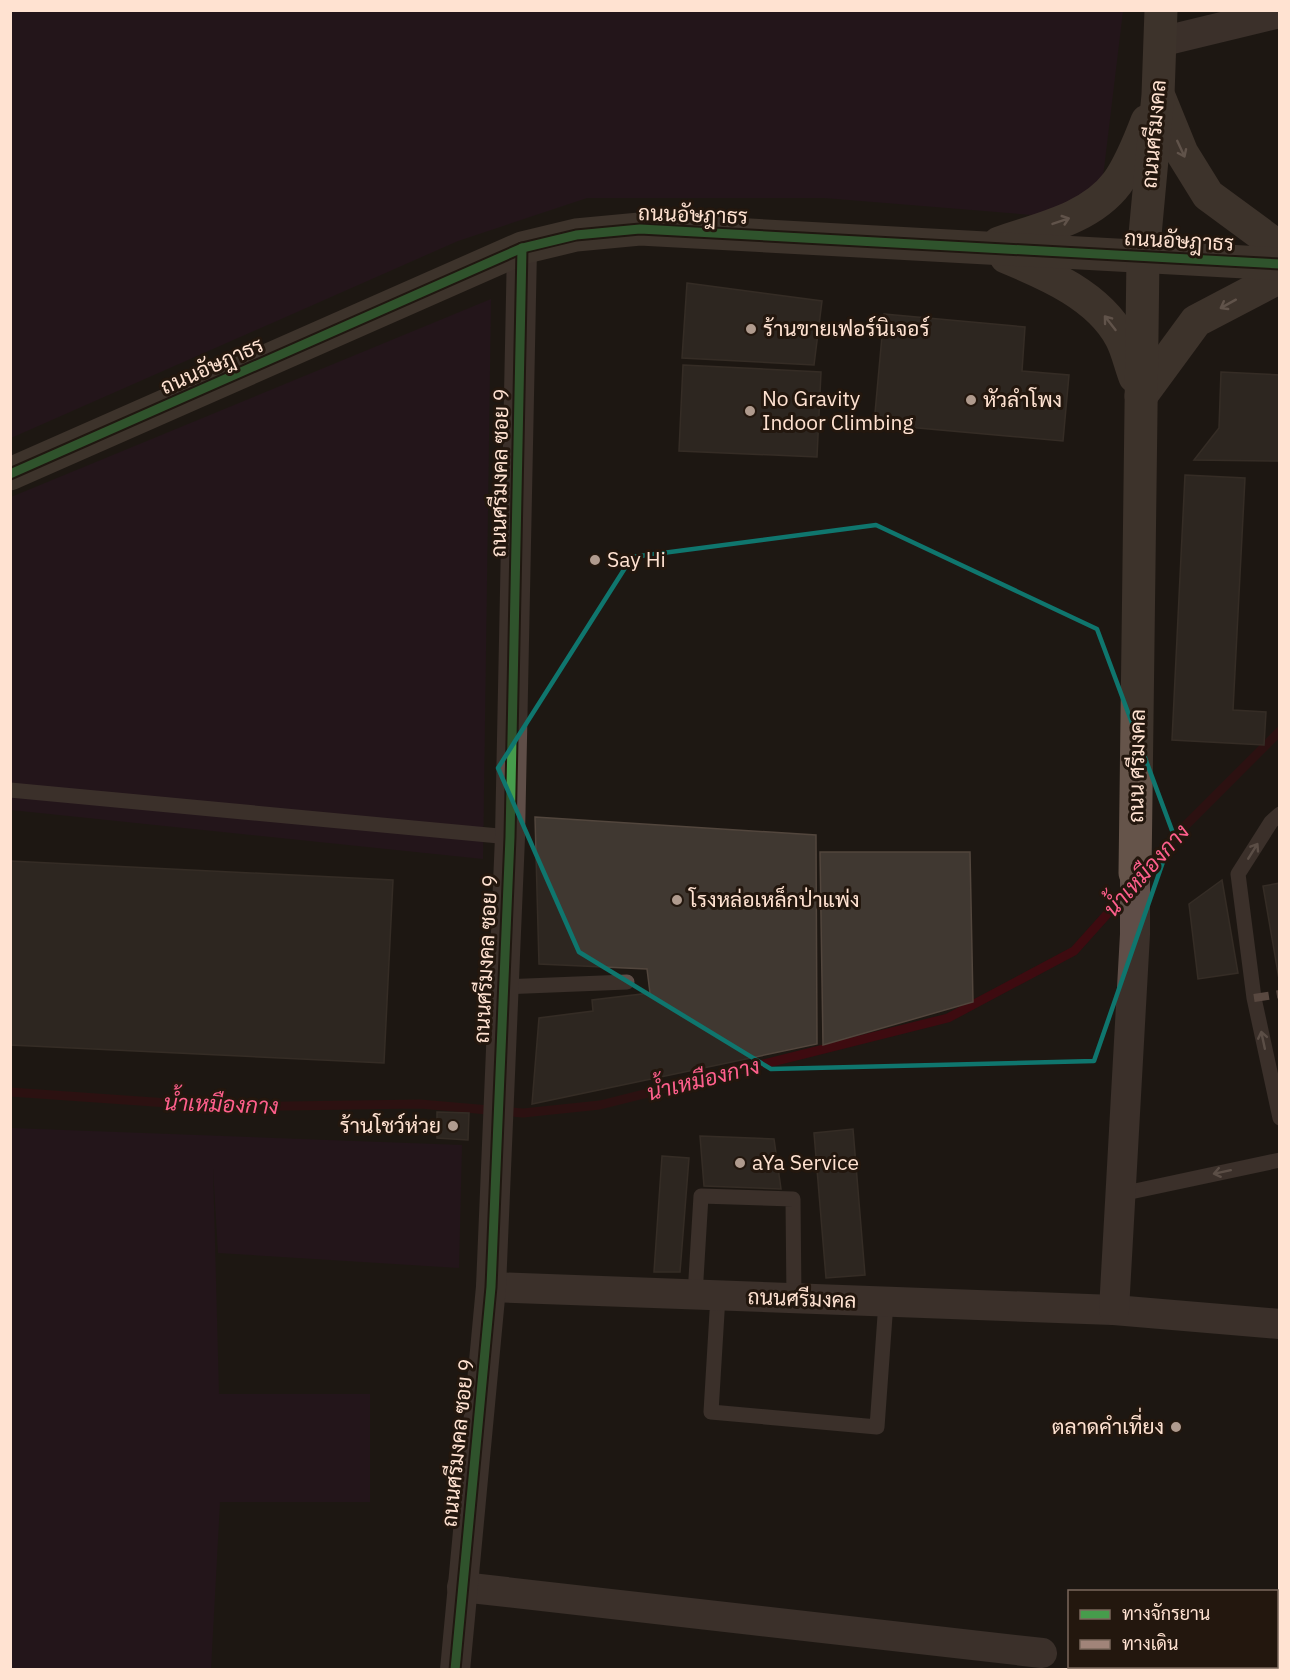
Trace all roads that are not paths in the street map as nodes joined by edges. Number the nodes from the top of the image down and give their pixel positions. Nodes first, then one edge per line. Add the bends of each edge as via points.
1 (1161, 10) edge
2 (1280, 13) edge
3 (1160, 42) junction
4 (1158, 95) junction
5 (522, 248) junction
6 (986, 248) junction
7 (1280, 248) edge
8 (1143, 256) junction
9 (1280, 264) edge
10 (1280, 277) edge
11 (1141, 396) junction
12 (10, 474) edge
13 (10, 790) edge
14 (1280, 814) edge
15 (510, 837) junction
16 (1135, 873) joint
17 (627, 982) dead end
18 (503, 987) junction
19 (1280, 1118) edge
20 (1280, 1160) edge
21 (1121, 1194) junction
22 (491, 1287) junction
23 (707, 1295) junction
24 (794, 1299) junction
25 (886, 1302) junction
26 (1114, 1310) junction
27 (1280, 1324) edge
28 (462, 1587) junction
29 (1042, 1653) dead end
30 (455, 1670) edge

1 - 3 street, ถนนศรีมงคล
2 - 3 street
3 - 4 street, ถนนศรีมงคล
6 -> 4 street via 1070,218 1096,204 1117,183
4 -> 7 street via 1182,153 1208,195
4 - 8 street, ถนนศรีมงคล
5 - 6 street, ถนนอัษฎาธร via 576,235 640,230
5 - 12 street, ถนนอัษฎาธร
5 - 15 street, ถนนศรีมงคล ซอย 9
6 - 8 street, ถนนอัษฎาธร
11 -> 6 street via 1121,337 1098,307 1045,273
8 - 9 street, ถนนอัษฎาธร
8 - 11 street, ถนน ศรีมงคล
10 -> 11 street via 1196,321
11 - 16 street, ถนน ศรีมงคล
13 - 15 lane
19 -> 14 lane via 1254,998 1238,874
15 - 18 street, ถนนศรีมงคล ซอย 9
16 - 21 street, ถนน ศรีมงคล
17 - 18 lane
18 - 22 street, ถนนศรีมงคล ซอย 9
20 -> 21 lane
21 - 26 street, ถนน ศรีมงคล
22 - 23 street, ถนนศรีมงคล
22 - 28 street, ถนนศรีมงคล ซอย 9
23 - 24 street, ถนนศรีมงคล
23 - 24 lane via 701,1196 793,1199
23 - 25 lane via 711,1412 877,1427
24 - 25 street, ถนนศรีมงคล
25 - 26 street, ถนนศรีมงคล
26 - 27 street, ถนนศรีมงคล
28 - 29 street
28 - 30 street, ถนนศรีมงคล ซอย 9

